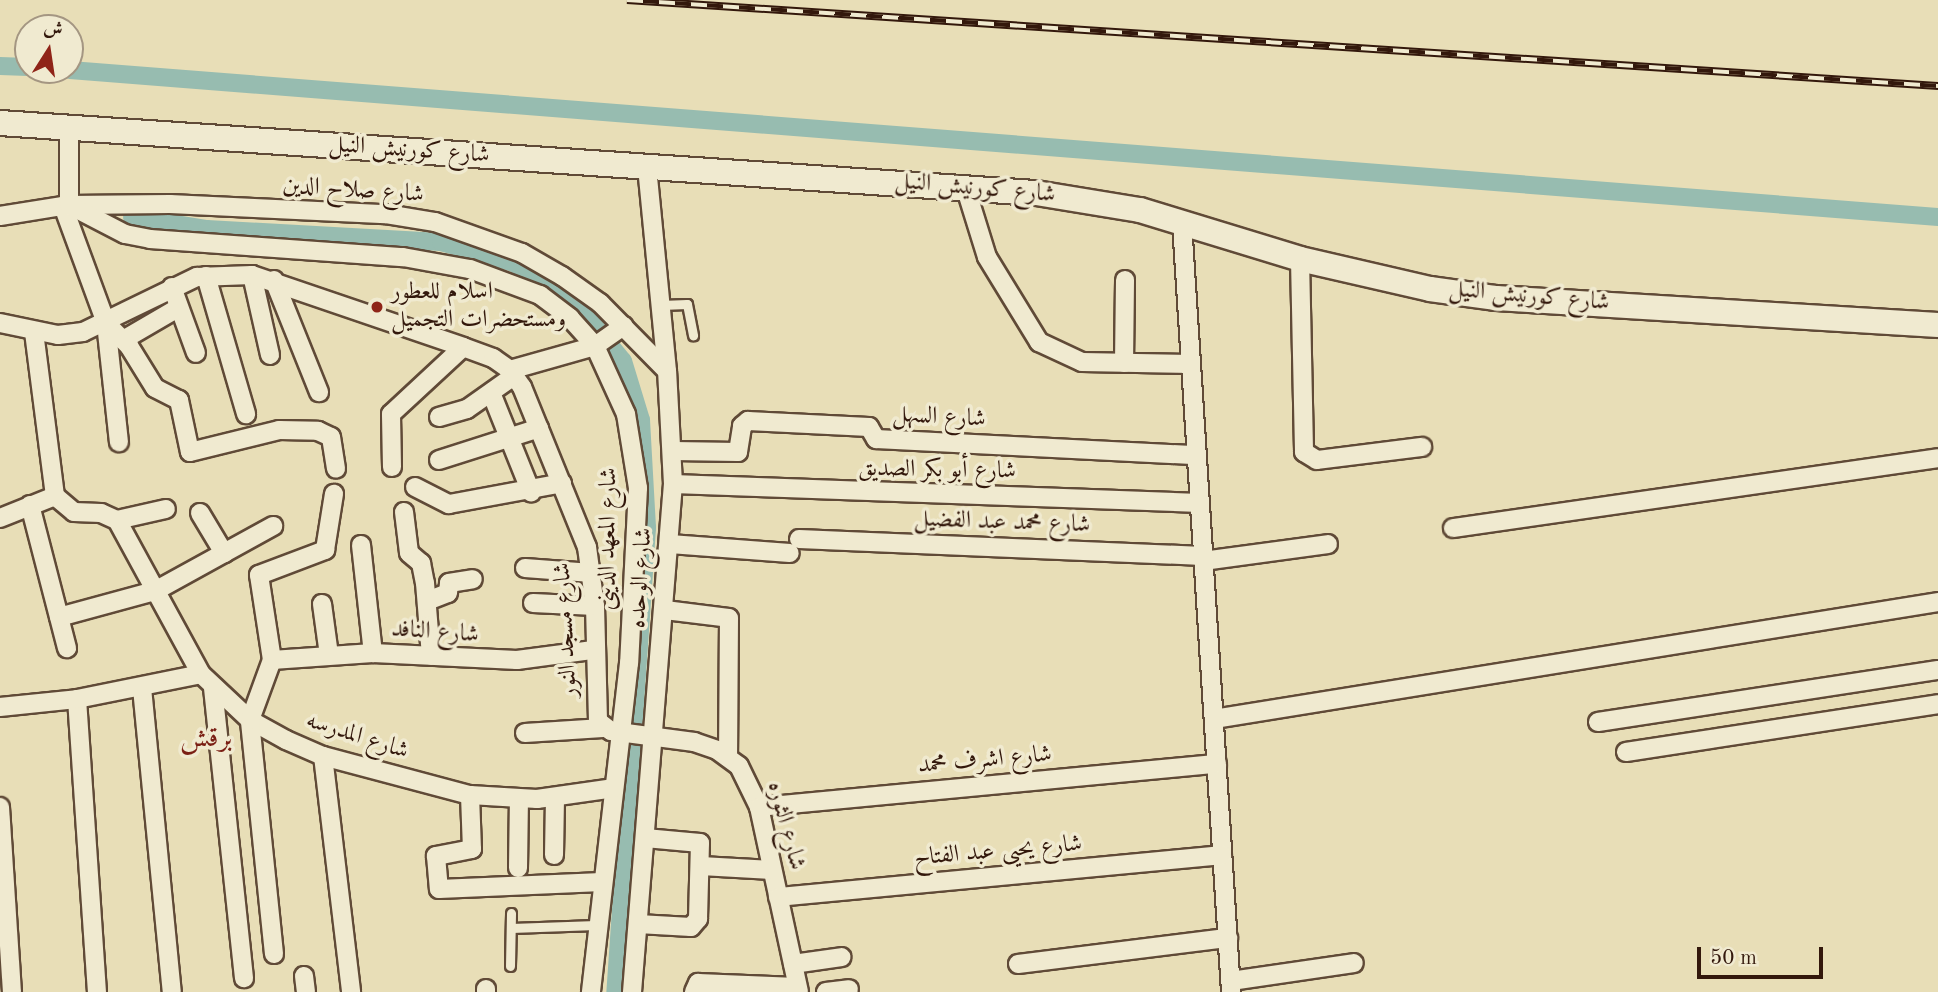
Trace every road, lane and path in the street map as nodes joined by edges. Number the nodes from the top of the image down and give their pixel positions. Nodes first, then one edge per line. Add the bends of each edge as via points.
1 (0, 123) edge
2 (69, 128) junction
3 (647, 168) junction
4 (965, 186) junction
5 (66, 206) junction
6 (0, 216) edge
7 (1182, 223) junction
8 (1300, 259) junction
9 (252, 275) junction
10 (206, 276) junction
11 (1125, 279) dead end
12 (274, 280) junction
13 (172, 288) junction
14 (283, 303) junction
15 (661, 304) junction
16 (178, 308) junction
17 (260, 310) junction
18 (0, 323) edge
19 (106, 323) junction
20 (1938, 324) edge
21 (624, 326) junction
22 (34, 332) junction
23 (692, 335) dead end
24 (123, 340) junction
25 (595, 346) junction
26 (463, 347) junction
27 (196, 354) dead end
28 (270, 355) dead end
29 (1124, 363) junction
30 (1191, 364) junction
31 (667, 371) junction
32 (512, 373) junction
33 (319, 392) dead end
34 (492, 395) junction
35 (246, 414) dead end
36 (439, 417) dead end
37 (539, 428) junction
38 (512, 437) junction
39 (119, 442) dead end
40 (1422, 447) dead end
41 (673, 452) junction
42 (1197, 455) junction
43 (1938, 458) edge
44 (439, 460) dead end
45 (392, 467) dead end
46 (336, 468) dead end
47 (562, 483) junction
48 (673, 484) junction
49 (415, 487) dead end
50 (531, 492) junction
51 (334, 494) dead end
52 (55, 496) junction
53 (1200, 503) junction
54 (30, 505) junction
55 (166, 509) dead end
56 (404, 512) dead end
57 (200, 513) dead end
58 (0, 518) edge
59 (117, 520) junction
60 (273, 526) dead end
61 (1453, 528) dead end
62 (670, 544) junction
63 (1328, 544) dead end
64 (362, 545) dead end
65 (225, 553) junction
66 (1203, 558) junction
67 (525, 568) dead end
68 (592, 573) junction
69 (473, 579) dead end
70 (155, 591) junction
71 (426, 601) junction
72 (1938, 602) edge
73 (533, 603) dead end
74 (322, 604) dead end
75 (595, 606) junction
76 (665, 610) junction
77 (59, 617) junction
78 (67, 649) dead end
79 (593, 650) junction
80 (373, 653) junction
81 (329, 655) junction
82 (431, 656) junction
83 (272, 660) junction
84 (1938, 670) edge
85 (201, 674) junction
86 (142, 688) junction
87 (213, 688) junction
88 (77, 699) junction
89 (1938, 704) edge
90 (0, 707) edge
91 (1214, 719) junction
92 (250, 720) junction
93 (1598, 722) dead end
94 (603, 728) junction
95 (623, 731) junction
96 (525, 733) dead end
97 (654, 733) junction
98 (1626, 752) dead end
99 (323, 756) junction
100 (728, 757) junction
101 (1217, 764) junction
102 (614, 788) junction
103 (470, 795) junction
104 (555, 798) junction
105 (519, 799) junction
106 (0, 807) edge
107 (759, 807) junction
108 (645, 838) junction
109 (554, 855) dead end
110 (1222, 855) junction
111 (701, 866) junction
112 (518, 868) dead end
113 (772, 870) junction
114 (602, 882) junction
115 (778, 897) junction
116 (511, 913) dead end
117 (638, 924) junction
118 (597, 925) junction
119 (511, 928) junction
120 (1228, 938) junction
121 (274, 954) dead end
122 (842, 957) dead end
123 (1354, 962) dead end
124 (793, 964) junction
125 (1018, 964) dead end
126 (510, 966) dead end
127 (244, 978) dead end
128 (1231, 987) edge
129 (849, 989) dead end
130 (798, 990) edge
131 (12, 992) edge
132 (97, 992) edge
133 (172, 992) edge
134 (351, 992) edge
135 (591, 992) edge
136 (632, 992) edge
137 (694, 992) edge
138 (826, 992) edge

1 - 2 main road, شارع كورنيش النيل
2 - 3 main road, شارع كورنيش النيل
2 - 5 street
3 - 4 main road, شارع كورنيش النيل
3 - 15 street, شارع الوحده
4 - 7 main road, شارع كورنيش النيل via 1093,200
4 - 29 street via 987,257 1039,342 1066,359
5 - 6 street
5 - 19 street
5 - 21 street, شارع صلاح الدين via 170,204 386,215 435,222 522,253 562,276
5 - 25 street, شارع المعهد الدينى via 125,234 150,239 403,257 470,269 540,295 570,318
7 - 8 main road, شارع كورنيش النيل
7 - 30 street
8 - 20 main road, شارع كورنيش النيل via 1378,279 1496,298
8 - 40 street via 1304,452 1317,460
9 - 10 street
9 - 12 street
9 - 17 street
10 - 13 street
10 - 35 street
11 - 29 street
12 - 14 street
12 - 26 street
13 - 16 street
13 - 19 street
14 - 17 street
14 - 33 street
15 - 23 lane via 687,304
15 - 31 street, شارع الوحده
16 - 24 street
16 - 27 street
17 - 28 street
18 - 22 street via 19,324
19 - 22 street via 70,333
19 - 24 street
19 - 39 street
21 - 25 street
21 - 31 street, شارع صلاح الدين
22 - 52 street
24 - 46 street via 155,388 181,404 190,452 279,430 318,431 331,436
25 - 32 street
25 - 95 street, شارع المعهد الدينى via 626,414 638,488
26 - 32 street via 493,358
26 - 45 street via 391,414
29 - 30 street
30 - 42 street
31 - 41 street, شارع الوحده
32 - 34 street
32 - 37 street, شارع مسجد النور
34 - 36 street
34 - 38 street
37 - 38 street
37 - 47 street, شارع مسجد النور
38 - 44 street
38 - 50 street
41 - 42 street, شارع السهل via 738,452 742,426 748,421 869,427 876,439
41 - 48 street, شارع الوحده
42 - 53 street
43 - 61 street
47 - 50 street
47 - 68 street, شارع مسجد النور
48 - 53 street, شارع أبو بكر الصديق
48 - 62 street, شارع الوحده
49 - 50 street via 449,504
51 - 83 street via 325,551 259,575
52 - 54 street
52 - 59 street via 74,512 101,513
53 - 66 street
54 - 58 street
54 - 77 street
55 - 59 street
56 - 71 street via 409,552 421,563
57 - 65 street
59 - 70 street, شارع المدرسه
60 - 65 street
62 - 66 street, شارع محمد عبد الفضيل
62 - 76 street, شارع الوحده
63 - 66 street, شارع محمد عبد الفضيل
64 - 80 street
65 - 70 street
66 - 91 street
67 - 68 street
68 - 75 street, شارع مسجد النور
69 - 71 street via 449,583 448,593
70 - 77 street
70 - 85 street, شارع المدرسه
71 - 82 street
72 - 91 street
73 - 75 street
74 - 81 street
75 - 79 street, شارع مسجد النور
76 - 97 street, شارع الوحده
76 - 100 street via 729,618
77 - 78 street
79 - 82 street, شارع النافد via 517,660
79 - 94 street, شارع مسجد النور via 596,713
80 - 81 street, شارع النافد
80 - 82 street, شارع النافد
81 - 83 street, شارع النافد
83 - 92 street
84 - 93 street
85 - 86 street
85 - 87 street, شارع المدرسه
86 - 88 street
86 - 133 street
87 - 92 street, شارع المدرسه
87 - 127 street
88 - 90 street
88 - 132 street
89 - 98 street
91 - 101 street
92 - 99 street, شارع المدرسه
92 - 121 street
94 - 95 street, شارع مسجد النور
94 - 96 street
95 - 97 street, شارع مسجد النور
95 - 102 street, شارع المعهد الدينى
97 - 100 street
97 - 108 street, شارع الوحده
99 - 103 street, شارع المدرسه
99 - 134 street
100 - 107 street, شارع الثوره via 751,784
101 - 107 street, شارع اشرف محمد
101 - 110 street
102 - 104 street, شارع المدرسه
102 - 114 street, شارع المعهد الدينى
103 - 105 street, شارع المدرسه
103 - 114 street via 472,849 436,856 439,889
104 - 105 street, شارع المدرسه
104 - 109 street
105 - 112 street
106 - 131 street
107 - 113 street, شارع الثوره
108 - 111 street via 698,841
108 - 117 street, شارع الوحده
110 - 115 street, شارع يحيى عبد الفتاح
110 - 120 street
111 - 113 street
111 - 117 street via 696,925
113 - 115 street, شارع الثوره
114 - 118 street, شارع المعهد الدينى
115 - 124 street, شارع الثوره
116 - 119 lane
117 - 136 street, شارع الوحده
118 - 119 lane
118 - 135 street, شارع المعهد الدينى
119 - 126 lane
120 - 125 street
120 - 128 street
122 - 124 street
123 - 128 street
124 - 130 street, شارع الثوره
129 - 138 street
130 - 137 street via 698,983

